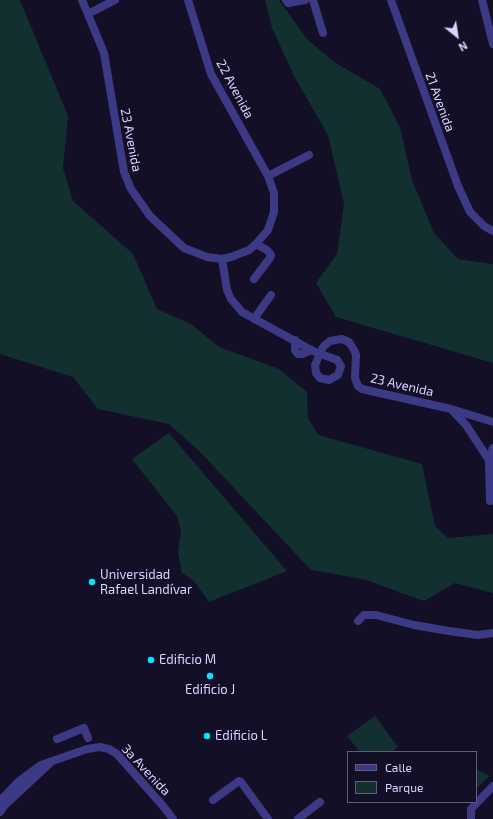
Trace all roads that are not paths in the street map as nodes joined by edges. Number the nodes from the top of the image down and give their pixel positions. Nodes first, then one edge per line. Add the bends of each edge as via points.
1 (82, 0) edge
2 (115, 0) edge
3 (188, 0) edge
4 (286, 0) edge
5 (305, 0) edge
6 (313, 0) edge
7 (390, 0) edge
8 (482, 0) edge
9 (88, 14) junction
10 (323, 33) dead end
11 (493, 44) edge
12 (309, 155) dead end
13 (268, 176) junction
14 (493, 231) edge
15 (256, 244) junction
16 (222, 259) junction
17 (254, 279) dead end
18 (271, 295) dead end
19 (254, 319) junction
20 (451, 409) junction
21 (493, 422) edge
22 (493, 448) edge
23 (489, 460) junction
24 (490, 501) dead end
25 (358, 621) dead end
26 (493, 633) edge
27 (88, 738) dead end
28 (57, 739) dead end
29 (493, 786) edge
30 (213, 800) dead end
31 (320, 802) dead end
32 (1, 803) edge
33 (477, 803) edge
34 (477, 803) edge
35 (470, 817) edge
36 (173, 819) edge
37 (268, 819) edge
38 (298, 819) edge

1 - 9 street, 23 Avenida
2 - 9 street
3 - 13 street, 22 Avenida via 211,74
4 - 5 street via 288,3
6 - 10 street
7 - 14 street, 21 Avenida via 458,186 470,212
8 - 11 street
9 - 16 street, 23 Avenida via 104,53 121,160 129,185 150,216 176,242 202,256
12 - 13 street
13 - 15 street, 22 Avenida via 272,184 274,212 268,230
15 - 16 street via 240,254
15 - 17 street via 271,255
16 - 19 street, 23 Avenida via 225,283 232,299 242,312
18 - 19 street
19 - 20 street, 23 Avenida, bridge via 312,350 337,360 341,366 338,375 329,380 320,378 315,367 323,347 330,340 342,339 349,342 354,350 355,378 362,389
20 - 21 street, 23 Avenida
20 - 23 street
22 - 23 street
23 - 24 street
25 - 26 street via 364,614 376,615 449,631 478,635
27 - 28 street via 84,728
29 - 34 street
30 - 37 street via 238,781 241,782
31 - 38 street
32 - 36 street, 3a Avenida via 18,782 42,767 87,749 100,747 109,749 126,763
33 - 35 street via 471,809

